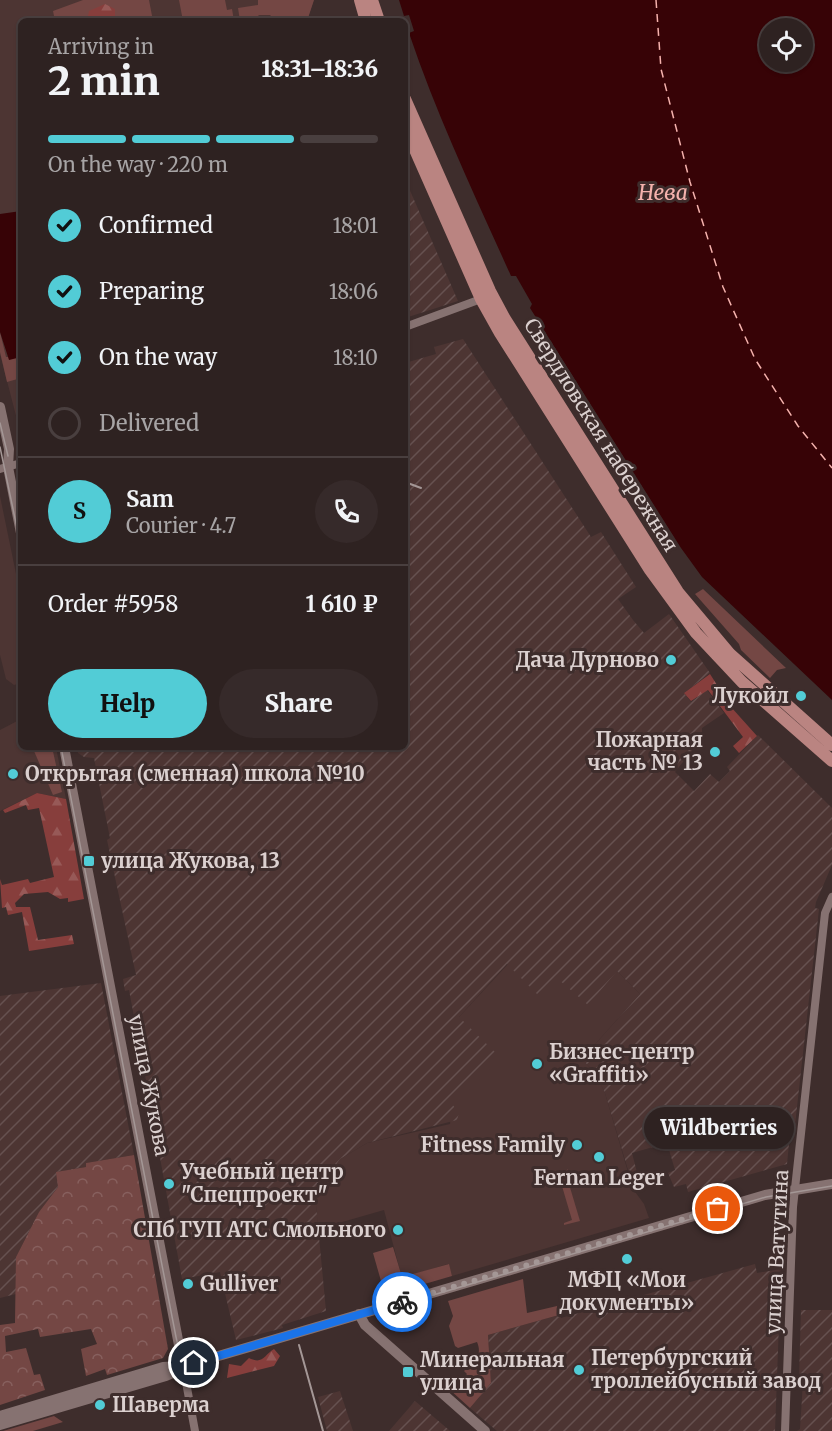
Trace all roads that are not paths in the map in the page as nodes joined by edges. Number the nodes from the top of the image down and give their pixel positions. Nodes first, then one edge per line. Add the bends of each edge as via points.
1 (360, 0) edge
2 (372, 0) edge
3 (365, 18) edge
4 (378, 18) edge
5 (408, 106) edge
6 (408, 134) edge
7 (481, 299) junction
8 (408, 326) edge
9 (0, 407) edge
10 (0, 457) edge
11 (4, 468) edge
12 (18, 522) edge
13 (832, 745) edge
14 (65, 750) edge
15 (832, 761) edge
16 (832, 897) edge
17 (832, 1184) edge
18 (795, 1190) junction
19 (359, 1314) junction
20 (183, 1366) junction
21 (0, 1416) edge
22 (0, 1425) edge
23 (195, 1431) edge
24 (485, 1431) edge
25 (785, 1431) edge

1 - 3 main road
2 - 4 main road
5 - 13 main road, Свердловская набережная via 500,311 659,564 729,654
6 - 7 main road, Свердловская набережная
7 - 8 street
7 - 15 main road, Свердловская набережная via 526,376 696,633 735,675
9 - 11 main road via 9,449
10 - 11 main road
11 - 12 main road
14 - 20 main road, улица Жукова
16 - 18 street, улица Ватутина via 825,913
17 - 18 main road
18 - 19 main road
18 - 25 street, улица Ватутина
19 - 20 main road
19 - 24 main road via 371,1331
20 - 21 main road via 163,1367
20 - 22 main road via 166,1376
20 - 23 street, улица Жукова

